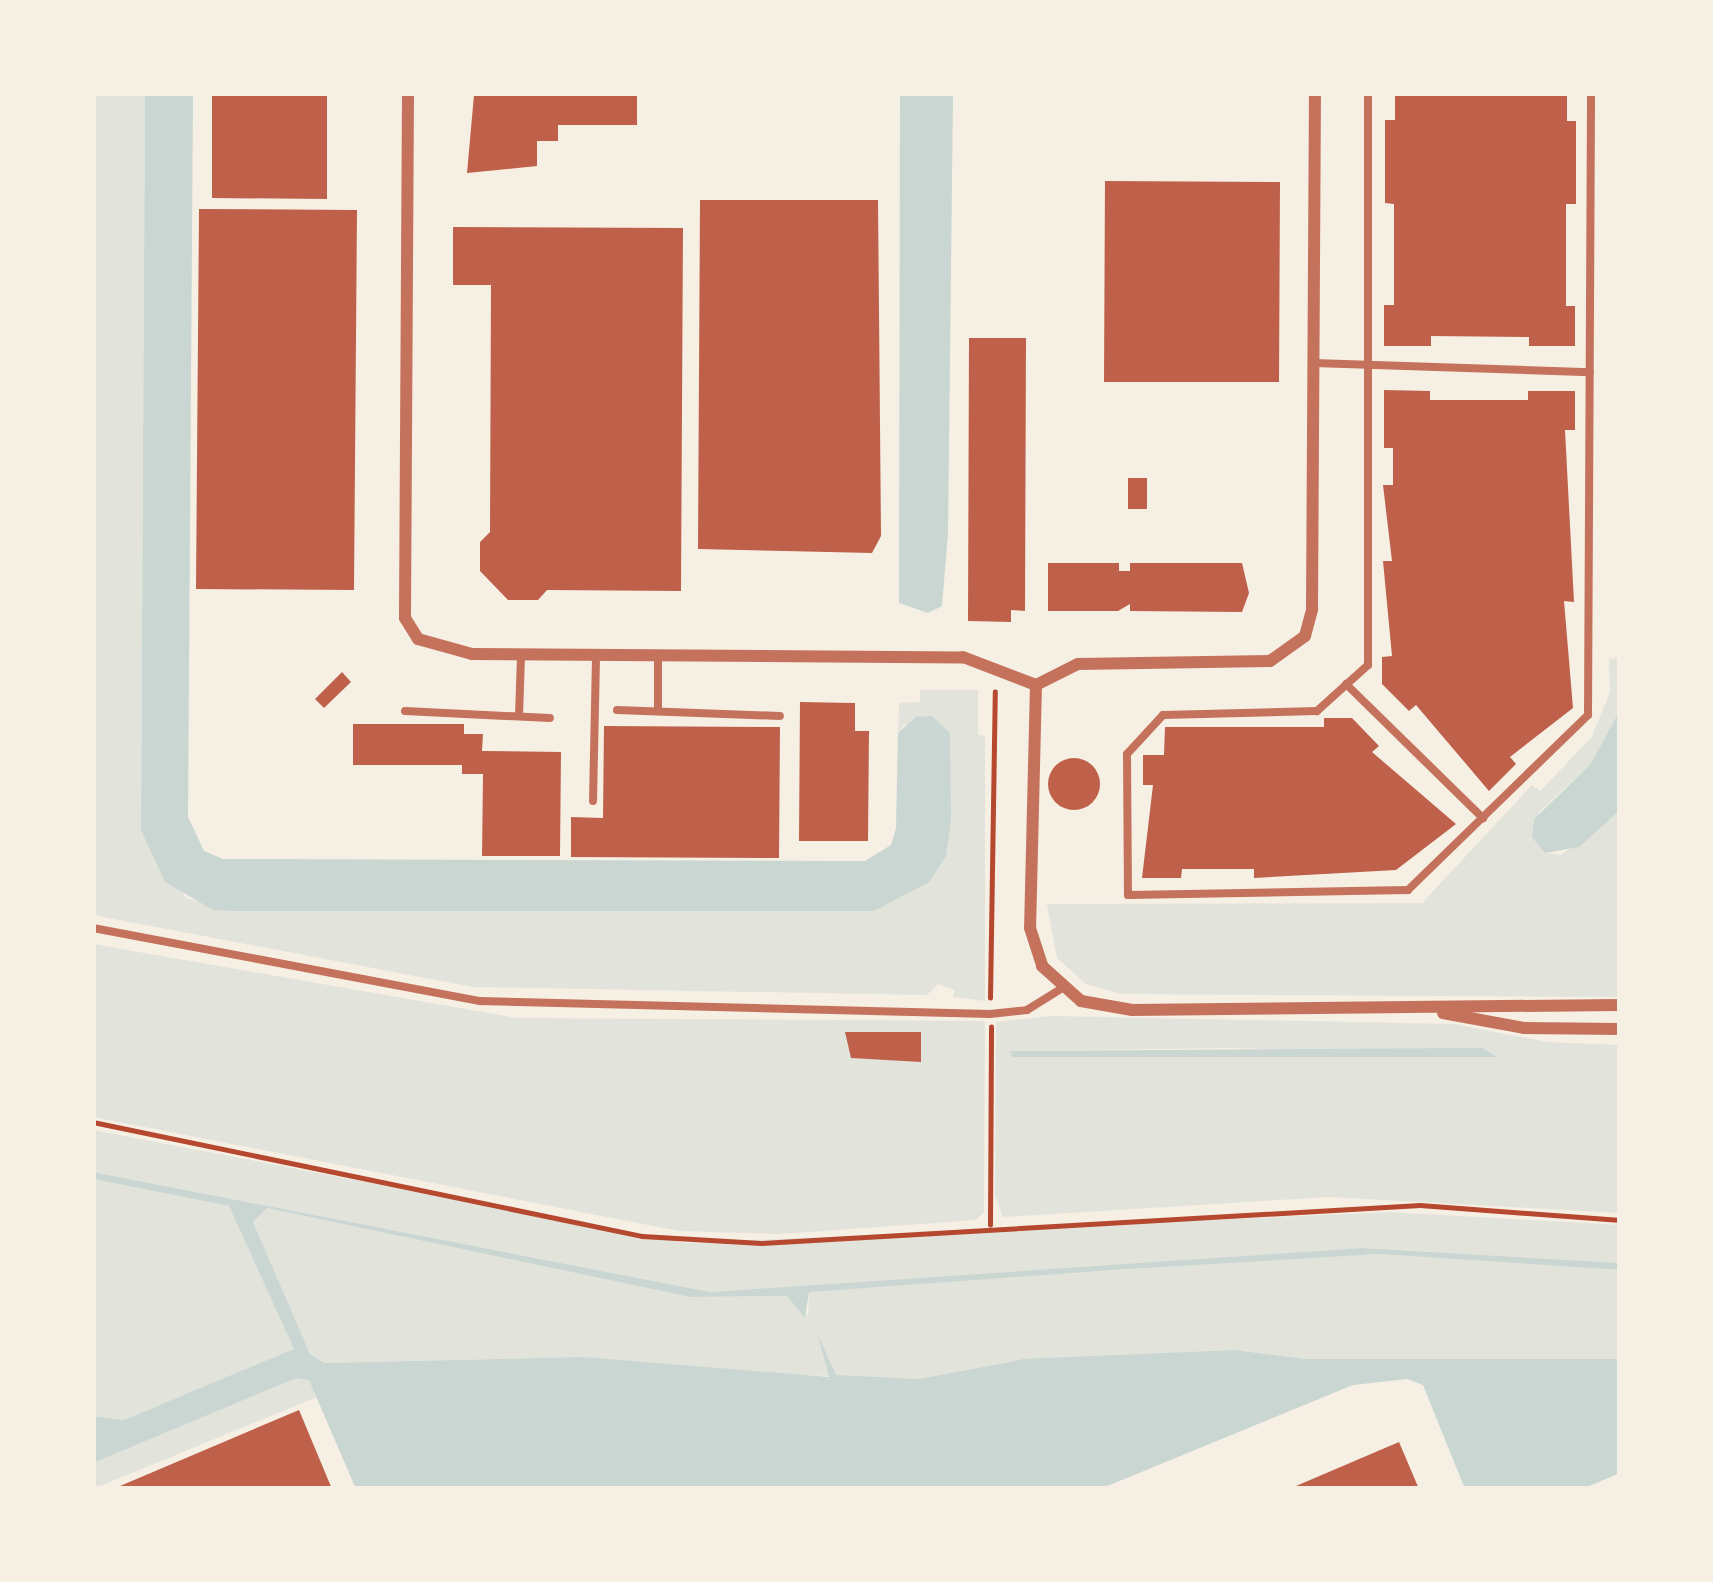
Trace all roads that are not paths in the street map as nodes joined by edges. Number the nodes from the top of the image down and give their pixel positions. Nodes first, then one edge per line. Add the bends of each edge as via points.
1 (408, 93) edge
2 (1315, 93) edge
3 (1368, 93) edge
4 (1592, 93) edge
5 (1314, 363) junction
6 (1367, 370) junction
7 (1590, 372) junction
8 (521, 655) junction
9 (596, 656) junction
10 (658, 656) junction
11 (1346, 684) junction
12 (1036, 685) junction
13 (617, 710) dead end
14 (405, 711) dead end
15 (658, 711) junction
16 (519, 716) junction
17 (780, 716) dead end
18 (550, 718) dead end
19 (593, 800) dead end
20 (1483, 818) junction
21 (93, 928) edge
22 (1061, 989) junction
23 (1620, 1005) edge
24 (1430, 1010) junction
25 (1620, 1029) edge

1 - 8 street via 405,618 433,649
2 - 5 street
3 - 6 lane
4 - 7 lane
5 - 6 lane
5 - 12 street via 1312,609 1291,653 1270,662 1078,664
6 - 7 lane
6 - 11 lane via 1368,664
7 - 20 lane via 1588,716
8 - 9 street
8 - 16 lane
9 - 10 street
9 - 19 lane
10 - 12 street via 963,657
10 - 15 lane
11 - 20 lane
11 - 20 lane via 1317,711 1163,715 1127,754 1128,895 1408,890
12 - 22 street via 1030,928 1042,966
13 - 15 lane
14 - 16 lane
15 - 17 lane
16 - 18 lane
21 - 22 lane via 480,1001 990,1014 1028,1010
22 - 24 street via 1132,1010
23 - 24 street
24 - 25 street via 1524,1028

